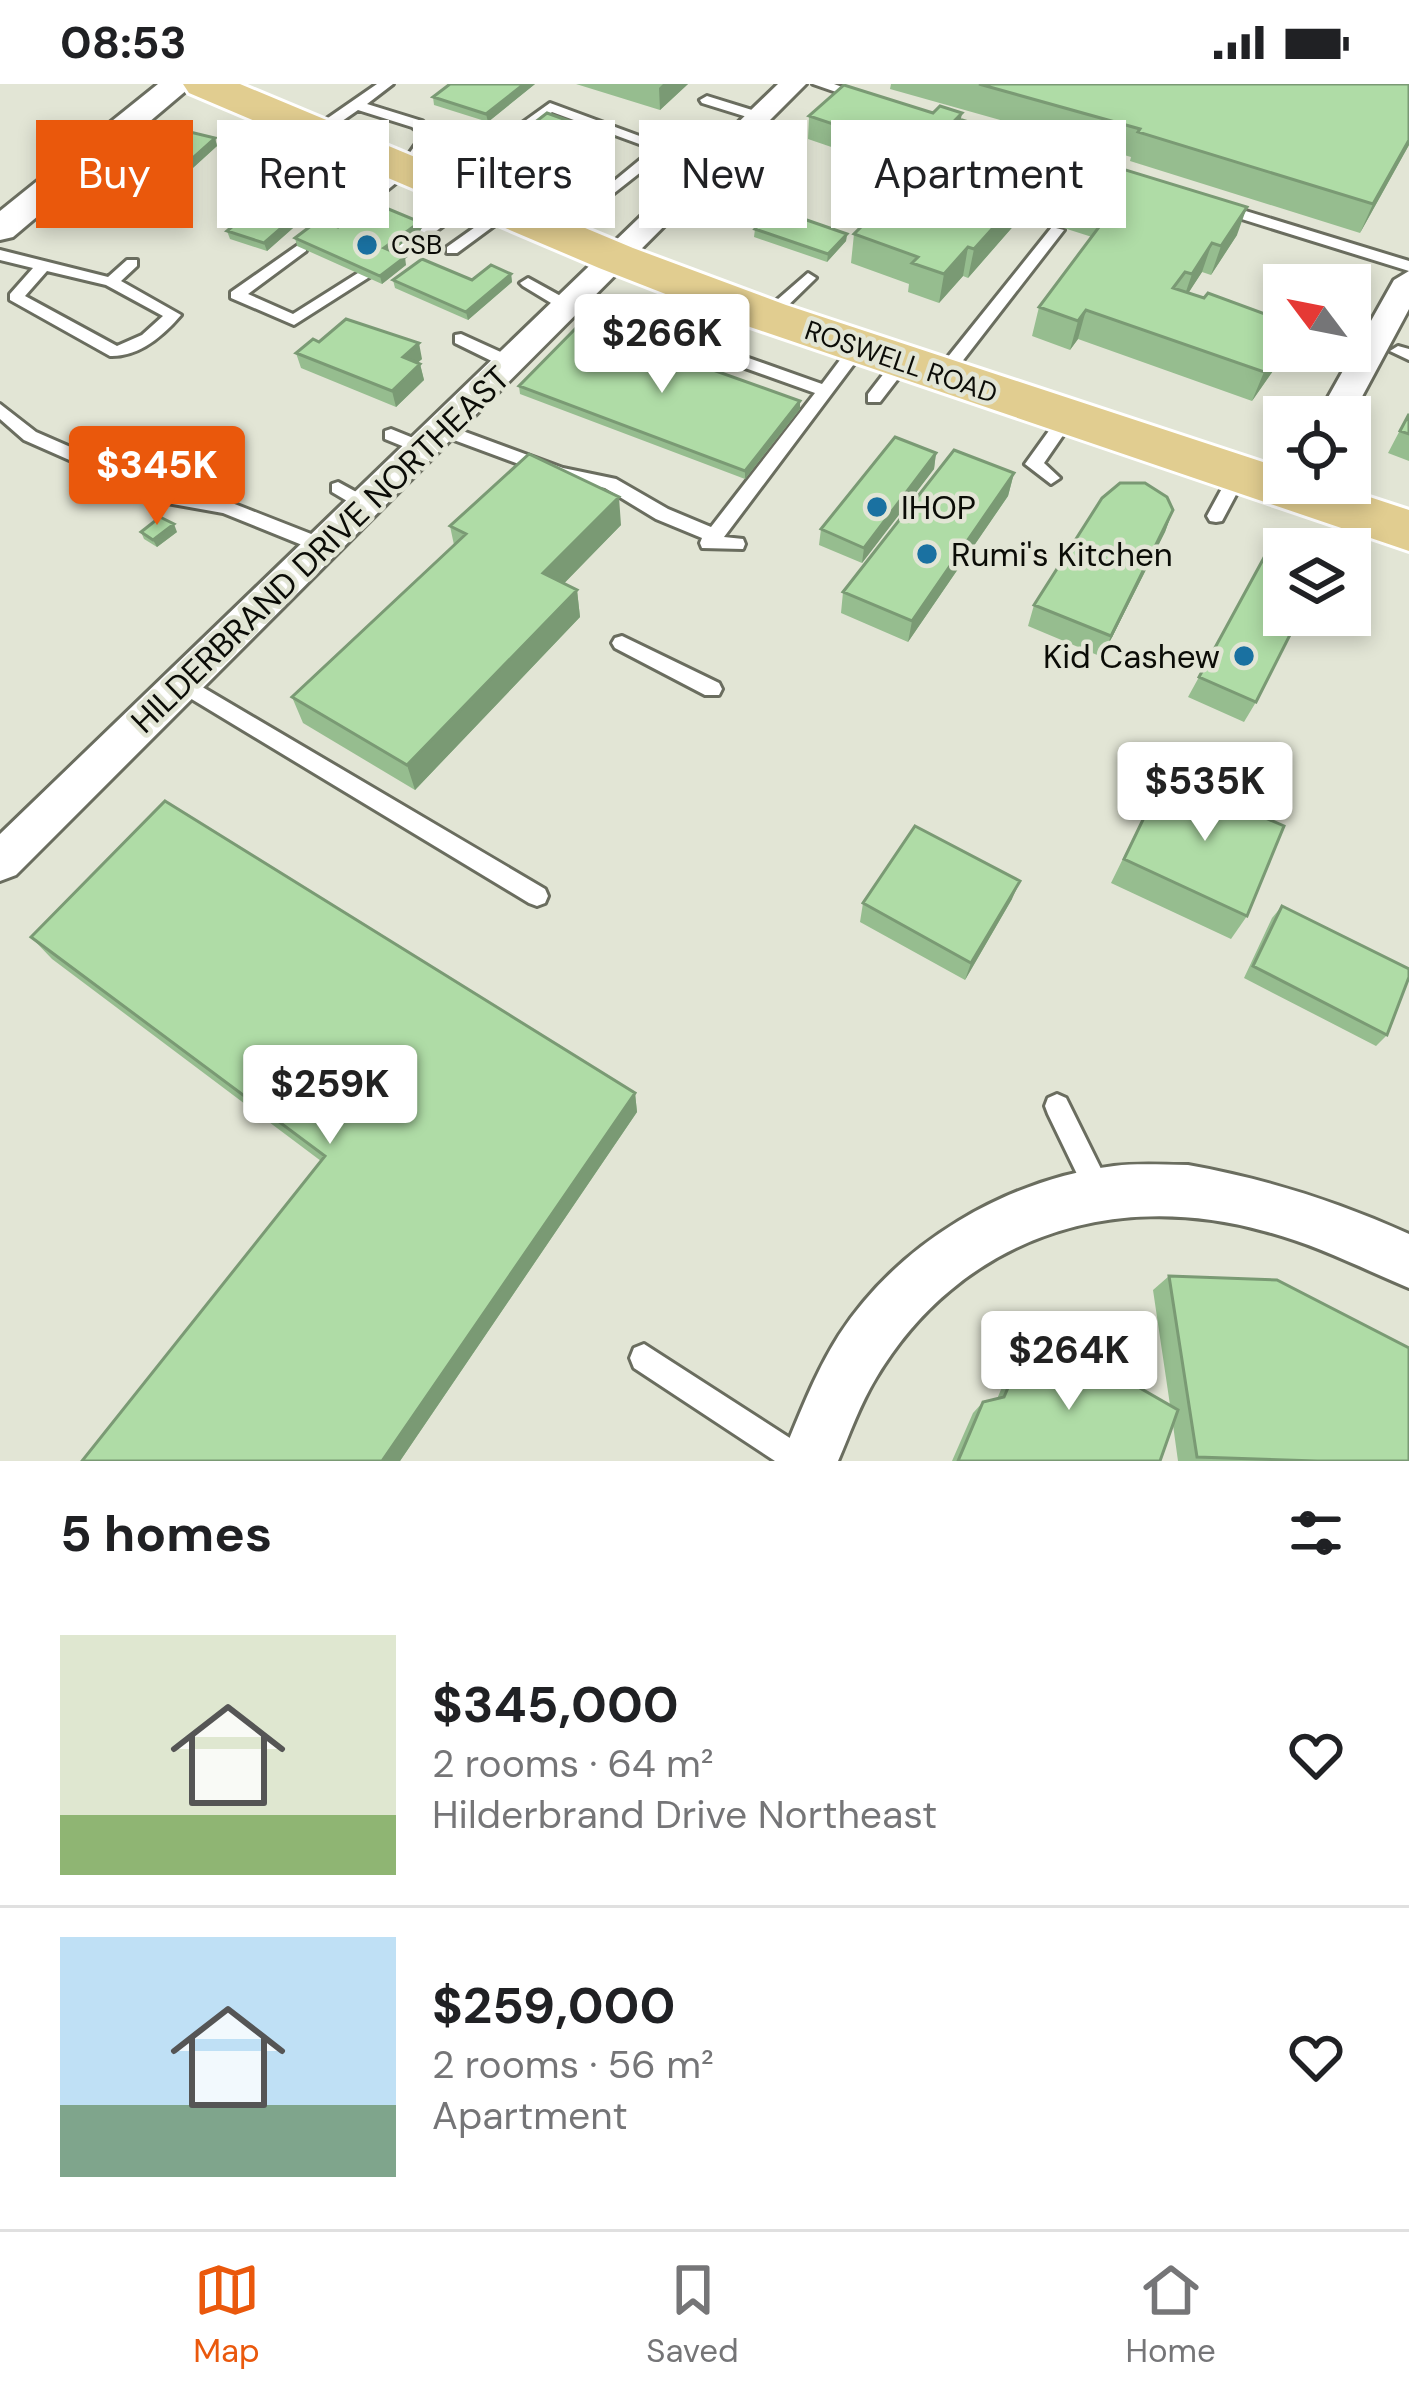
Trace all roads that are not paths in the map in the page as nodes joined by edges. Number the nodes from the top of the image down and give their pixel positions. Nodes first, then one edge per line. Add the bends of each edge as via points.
1 (178, 84) edge
2 (204, 84) edge
3 (386, 84) edge
4 (794, 84) edge
5 (820, 84) edge
6 (707, 100) dead end
7 (357, 104) junction
8 (885, 104) edge
9 (760, 117) junction
10 (291, 120) edge
11 (319, 120) edge
12 (533, 120) edge
13 (586, 120) edge
14 (758, 120) edge
15 (389, 162) edge
16 (403, 168) junction
17 (639, 168) edge
18 (413, 172) edge
19 (389, 179) edge
20 (615, 188) edge
21 (1212, 206) edge
22 (440, 228) edge
23 (466, 228) edge
24 (545, 228) edge
25 (651, 228) edge
26 (0, 229) edge
27 (1057, 230) edge
28 (301, 248) edge
29 (452, 250) dead end
30 (0, 255) edge
31 (391, 258) edge
32 (616, 258) junction
33 (132, 263) dead end
34 (44, 265) junction
35 (1409, 266) edge
36 (363, 276) edge
37 (808, 278) dead end
38 (111, 282) junction
39 (528, 283) dead end
40 (1406, 294) edge
41 (570, 303) junction
42 (768, 316) junction
43 (461, 339) dead end
44 (510, 363) junction
45 (894, 371) junction
46 (826, 391) junction
47 (1346, 396) edge
48 (0, 410) edge
49 (1066, 418) junction
50 (418, 438) junction
51 (1051, 478) dead end
52 (1263, 491) edge
53 (1325, 504) edge
54 (1374, 533) edge
55 (714, 536) junction
56 (736, 544) dead end
57 (322, 546) junction
58 (622, 643) dead end
59 (182, 683) junction
60 (712, 689) dead end
61 (0, 862) edge
62 (537, 896) dead end
63 (1057, 1106) dead end
64 (1100, 1192) junction
65 (1409, 1261) edge
66 (644, 1358) dead end
67 (805, 1461) edge

1 - 26 street
2 - 10 main road, ROSWELL ROAD
3 - 7 lane
4 - 9 street, HILDERBRAND DRIVE NORTHEAST
5 - 8 lane
6 - 9 lane
7 - 11 lane
7 - 16 lane via 428,133
9 - 14 street, HILDERBRAND DRIVE NORTHEAST
12 - 13 lane via 550,107
15 - 16 main road, ROSWELL ROAD
16 - 18 main road, ROSWELL ROAD
16 - 19 lane
17 - 20 lane
21 - 35 lane
22 - 31 lane
23 - 29 lane
24 - 32 main road, ROSWELL ROAD
25 - 32 street, HILDERBRAND DRIVE NORTHEAST
27 - 45 lane
28 - 36 lane via 237,296 294,320
30 - 34 lane
32 - 41 street, HILDERBRAND DRIVE NORTHEAST
32 - 42 main road, ROSWELL ROAD
33 - 38 lane
34 - 38 lane
34 - 38 lane via 16,297 116,352 148,339 173,315
37 - 42 lane
39 - 41 lane
40 - 47 street
41 - 44 street, HILDERBRAND DRIVE NORTHEAST
41 - 46 lane
42 - 45 main road, ROSWELL ROAD
43 - 44 lane
44 - 50 street, HILDERBRAND DRIVE NORTHEAST
45 - 46 lane
45 - 49 main road, ROSWELL ROAD
46 - 55 lane
48 - 57 lane via 30,436 173,499 226,507
49 - 51 lane via 1034,464
49 - 52 main road, ROSWELL ROAD via 1227,495
50 - 55 lane via 610,483
50 - 57 street, HILDERBRAND DRIVE NORTHEAST via 352,496
53 - 54 main road, ROSWELL ROAD
55 - 56 lane via 709,543
57 - 59 street, HILDERBRAND DRIVE NORTHEAST
58 - 60 lane
59 - 61 street, HILDERBRAND DRIVE NORTHEAST
59 - 62 lane
63 - 64 lane
64 - 65 street via 1222,1192 1328,1222
64 - 67 street via 987,1233 917,1283 862,1349
66 - 67 lane

